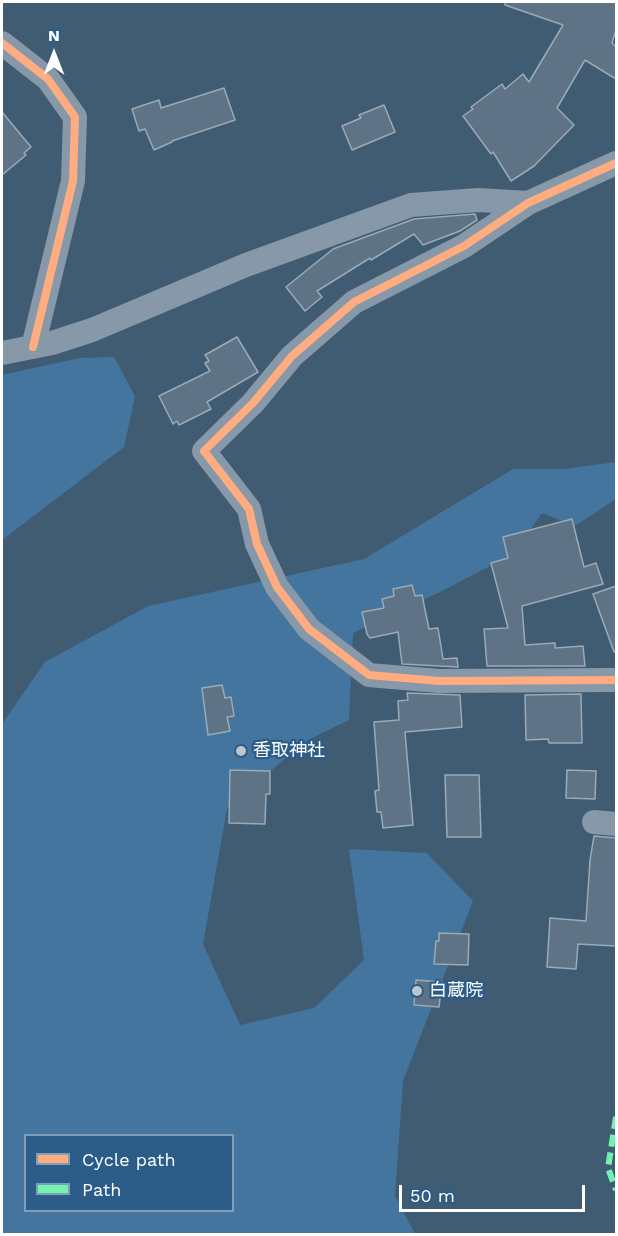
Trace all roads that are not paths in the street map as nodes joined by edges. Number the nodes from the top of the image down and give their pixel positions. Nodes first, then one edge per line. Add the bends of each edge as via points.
1 (2, 43) edge
2 (616, 163) edge
3 (528, 203) junction
4 (33, 347) junction
5 (2, 354) edge
6 (616, 680) edge

1 - 4 street via 48,79 75,117 73,181
2 - 3 street
3 - 4 street via 478,200 411,205 246,265 92,330
3 - 6 street via 464,246 354,302 292,356 253,403 204,451 249,509 257,544 277,587 309,630 369,675 439,681
4 - 5 street

